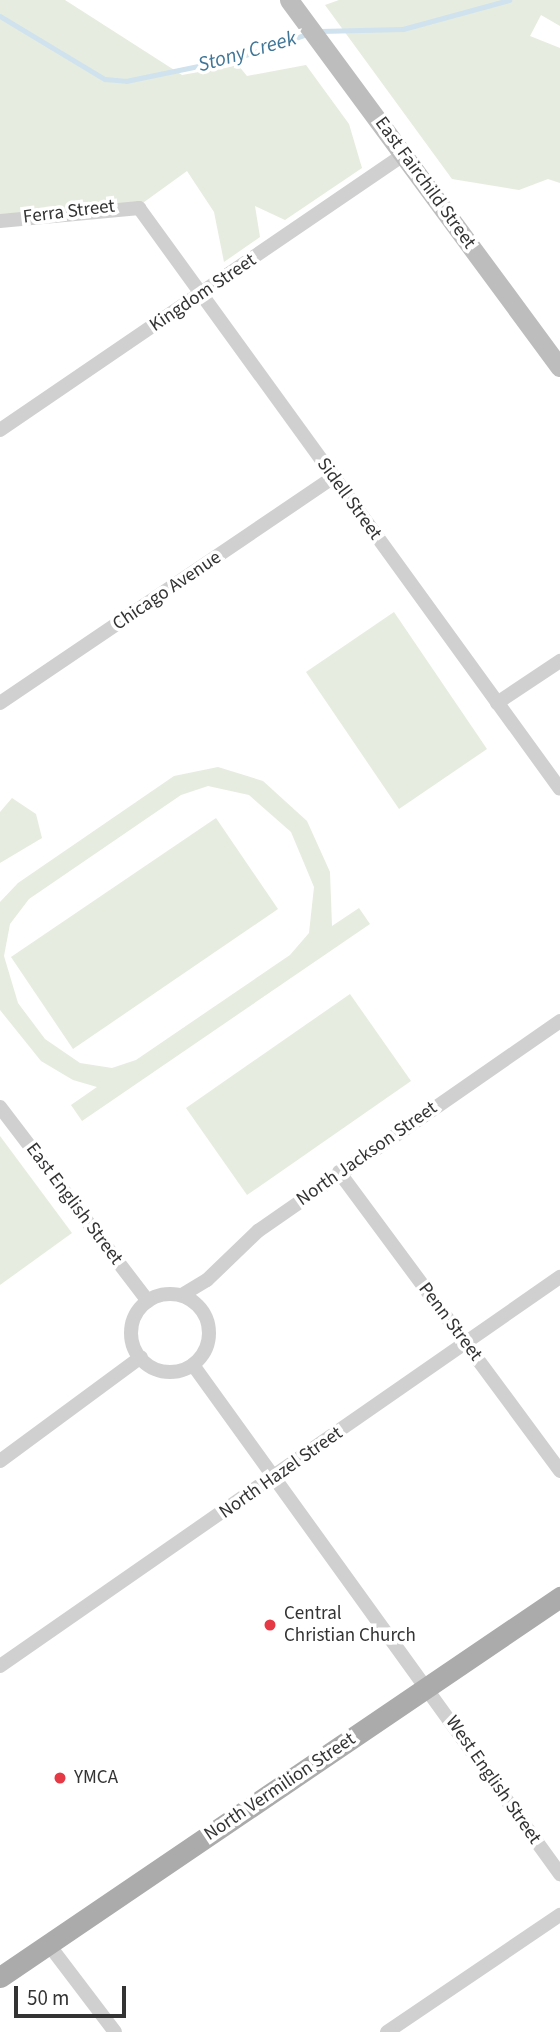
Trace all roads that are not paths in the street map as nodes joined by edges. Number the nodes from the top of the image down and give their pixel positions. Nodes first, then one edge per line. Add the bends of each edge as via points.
1 (292, 4) edge
2 (405, 154) junction
3 (139, 208) joint
4 (0, 221) edge
5 (202, 294) junction
6 (560, 367) edge
7 (0, 430) edge
8 (334, 477) junction
9 (560, 661) edge
10 (0, 703) edge
11 (497, 703) junction
12 (560, 789) edge
13 (560, 1021) edge
14 (0, 1107) edge
15 (340, 1172) junction
16 (560, 1277) edge
17 (182, 1295) junction
18 (148, 1301) junction
19 (465, 1342) junction
20 (141, 1357) junction
21 (193, 1365) junction
22 (0, 1461) edge
23 (560, 1471) edge
24 (276, 1477) junction
25 (560, 1597) edge
26 (0, 1666) edge
27 (427, 1686) junction
28 (560, 1874) edge
29 (560, 1915) edge
30 (49, 1945) junction
31 (0, 1977) edge
32 (115, 2032) edge
33 (387, 2032) edge

1 - 2 street, East Fairchild Street
2 - 5 street, Kingdom Street
2 - 6 street, East Fairchild Street
3 - 4 street, Ferra Street
3 - 5 street, Sidell Street
5 - 7 street, Kingdom Street
5 - 8 street, Sidell Street
8 - 10 street, Chicago Avenue
8 - 11 street, Sidell Street
9 - 11 street
11 - 12 street, Sidell Street
13 - 15 street, North Jackson Street
14 - 18 street, East English Street
15 - 17 street, North Jackson Street
15 - 19 street, Penn Street
16 - 19 street, North Hazel Street
17 - 18 street
17 - 21 street via 200,1309 209,1335 202,1357
18 - 20 street via 131,1329
19 - 23 street, Penn Street
19 - 24 street, North Hazel Street
20 - 21 street via 167,1373
20 - 22 street
21 - 24 street
24 - 26 street, North Hazel Street
24 - 27 street
25 - 27 main road, North Vermilion Street
27 - 28 street, West English Street
27 - 30 main road, North Vermilion Street
29 - 33 street
30 - 31 main road, North Vermilion Street
30 - 32 street

